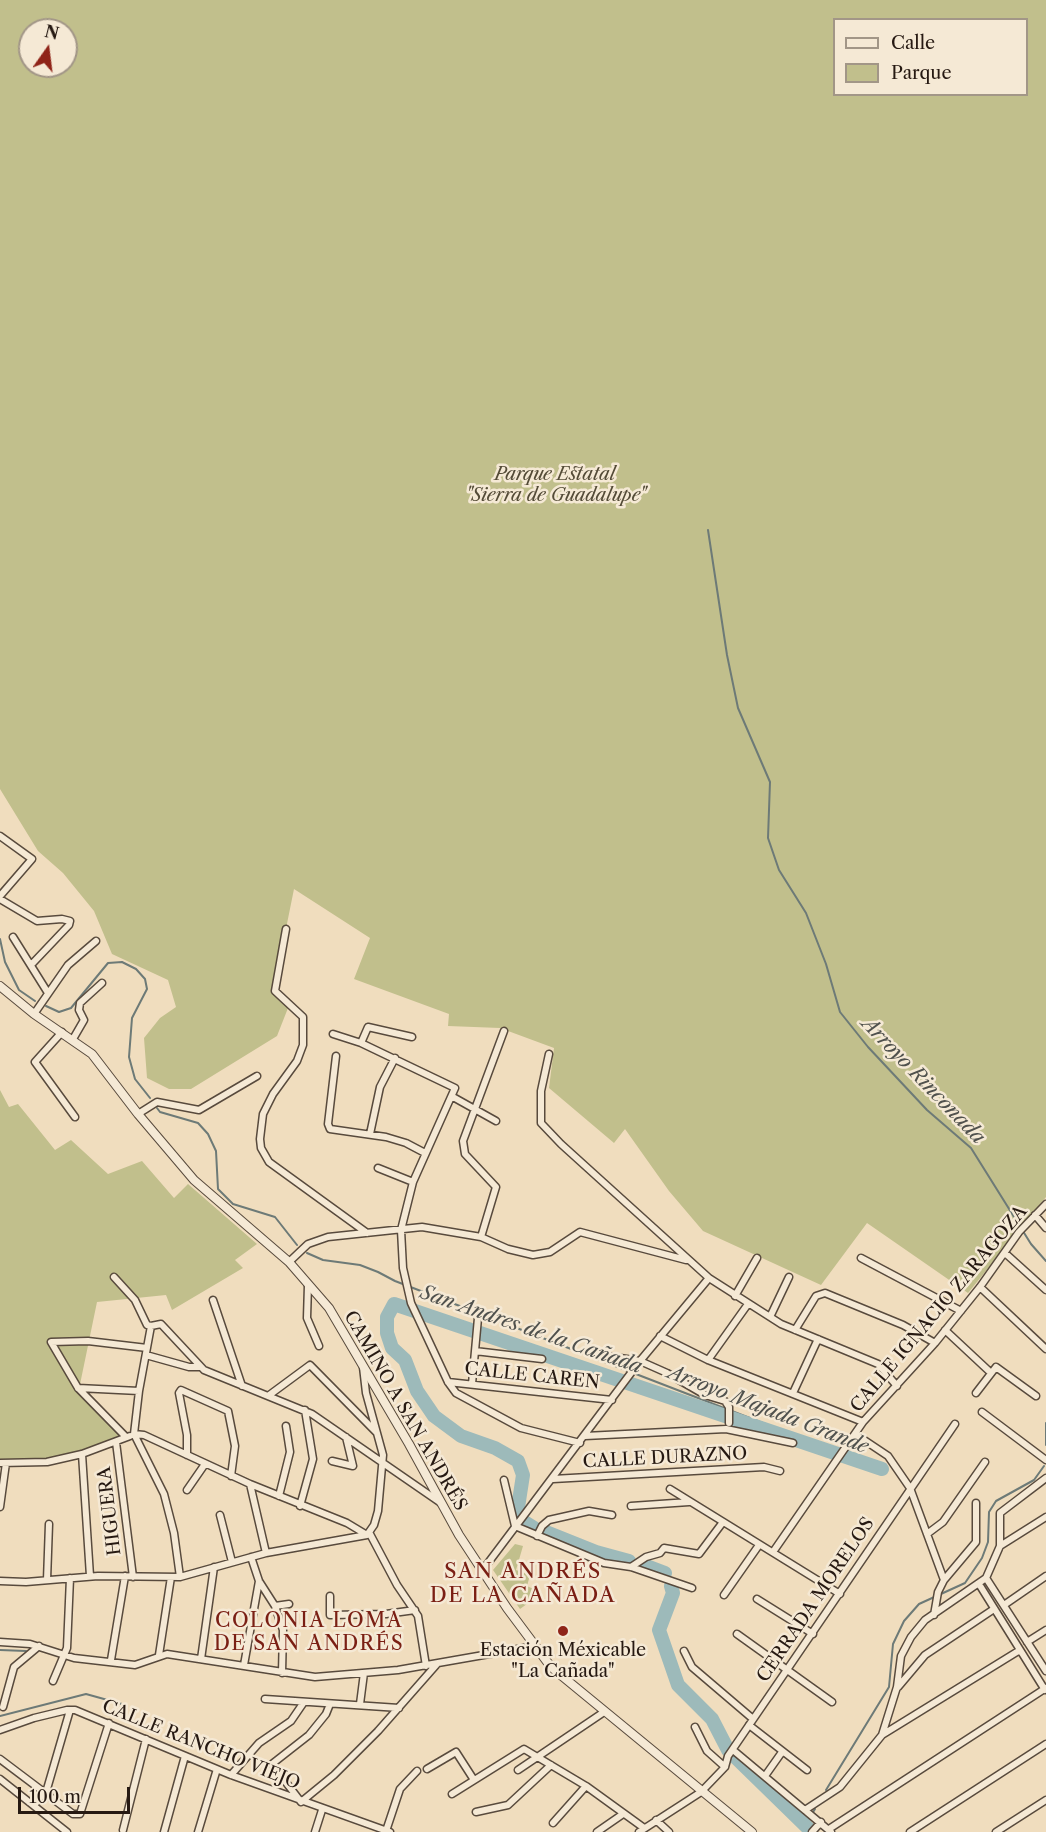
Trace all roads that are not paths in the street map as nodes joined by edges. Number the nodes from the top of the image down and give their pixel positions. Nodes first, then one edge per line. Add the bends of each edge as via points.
1 (0, 836) edge
2 (0, 897) edge
3 (286, 929) dead end
4 (13, 938) dead end
5 (96, 941) dead end
6 (31, 965) junction
7 (102, 983) dead end
8 (0, 986) edge
9 (48, 993) junction
10 (34, 1014) junction
11 (504, 1031) dead end
12 (62, 1032) junction
13 (333, 1034) dead end
14 (412, 1037) dead end
15 (73, 1039) junction
16 (361, 1042) junction
17 (549, 1054) dead end
18 (336, 1056) dead end
19 (395, 1059) junction
20 (257, 1076) dead end
21 (453, 1097) junction
22 (474, 1108) junction
23 (138, 1114) junction
24 (75, 1117) dead end
25 (496, 1121) dead end
26 (370, 1134) junction
27 (425, 1153) junction
28 (378, 1168) dead end
29 (413, 1182) junction
30 (1046, 1204) edge
31 (1035, 1215) junction
32 (1046, 1228) edge
33 (401, 1230) junction
34 (368, 1233) junction
35 (481, 1237) junction
36 (1005, 1253) junction
37 (757, 1257) dead end
38 (861, 1258) dead end
39 (687, 1260) junction
40 (290, 1262) junction
41 (114, 1277) dead end
42 (789, 1277) dead end
43 (709, 1278) junction
44 (308, 1285) junction
45 (980, 1287) junction
46 (1046, 1290) edge
47 (735, 1296) junction
48 (213, 1300) dead end
49 (748, 1305) junction
50 (961, 1311) junction
51 (770, 1317) junction
52 (478, 1318) dead end
53 (151, 1326) junction
54 (795, 1330) junction
55 (945, 1330) junction
56 (660, 1336) junction
57 (818, 1339) junction
58 (935, 1343) junction
59 (319, 1346) dead end
60 (1046, 1349) edge
61 (146, 1351) junction
62 (475, 1351) junction
63 (593, 1354) dead end
64 (542, 1359) dead end
65 (708, 1360) junction
66 (640, 1361) junction
67 (362, 1364) junction
68 (200, 1367) junction
69 (990, 1372) junction
70 (448, 1382) junction
71 (472, 1384) junction
72 (242, 1386) junction
73 (897, 1386) junction
74 (78, 1388) junction
75 (138, 1391) junction
76 (793, 1393) junction
77 (976, 1393) dead end
78 (268, 1396) junction
79 (1036, 1396) dead end
80 (612, 1400) junction
81 (305, 1410) junction
82 (982, 1413) dead end
83 (863, 1422) junction
84 (729, 1423) dead end
85 (955, 1424) dead end
86 (286, 1426) dead end
87 (377, 1433) junction
88 (134, 1434) junction
89 (855, 1434) junction
90 (585, 1436) junction
91 (126, 1437) junction
92 (346, 1437) junction
93 (116, 1442) junction
94 (580, 1443) junction
95 (793, 1443) dead end
96 (82, 1454) junction
97 (187, 1455) junction
98 (1046, 1460) edge
99 (332, 1461) dead end
100 (985, 1462) dead end
101 (3, 1463) edge
102 (383, 1463) junction
103 (205, 1464) junction
104 (780, 1471) dead end
105 (231, 1476) junction
106 (1046, 1478) edge
107 (553, 1479) junction
108 (504, 1480) dead end
109 (250, 1484) junction
110 (910, 1488) junction
111 (670, 1489) dead end
112 (187, 1490) dead end
113 (279, 1496) junction
114 (689, 1502) junction
115 (441, 1503) junction
116 (976, 1503) dead end
117 (300, 1506) junction
118 (631, 1506) dead end
119 (0, 1507) edge
120 (220, 1515) dead end
121 (612, 1515) dead end
122 (1046, 1516) edge
123 (723, 1522) junction
124 (49, 1524) dead end
125 (515, 1526) junction
126 (927, 1534) junction
127 (367, 1535) junction
128 (537, 1536) junction
129 (759, 1545) junction
130 (1000, 1546) junction
131 (773, 1552) junction
132 (266, 1553) junction
133 (251, 1557) junction
134 (232, 1562) junction
135 (631, 1567) junction
136 (214, 1568) junction
137 (482, 1571) junction
138 (90, 1576) junction
139 (129, 1576) junction
140 (1046, 1576) edge
141 (171, 1577) junction
142 (180, 1577) junction
143 (70, 1578) junction
144 (986, 1578) junction
145 (47, 1580) junction
146 (944, 1580) junction
147 (0, 1581) edge
148 (260, 1581) junction
149 (979, 1584) junction
150 (692, 1588) dead end
151 (840, 1594) junction
152 (724, 1595) dead end
153 (330, 1596) dead end
154 (757, 1599) dead end
155 (289, 1604) dead end
156 (1004, 1605) junction
157 (275, 1606) junction
158 (415, 1610) junction
159 (994, 1610) junction
160 (934, 1615) junction
161 (1046, 1630) edge
162 (737, 1634) dead end
163 (813, 1634) junction
164 (0, 1642) edge
165 (1027, 1642) junction
166 (39, 1646) junction
167 (535, 1646) junction
168 (1020, 1650) junction
169 (684, 1651) dead end
170 (65, 1655) junction
171 (159, 1655) junction
172 (201, 1659) junction
173 (111, 1660) junction
174 (437, 1664) junction
175 (244, 1665) junction
176 (426, 1666) junction
177 (788, 1669) junction
178 (1046, 1671) edge
179 (282, 1673) junction
180 (364, 1673) junction
181 (53, 1681) dead end
182 (897, 1687) junction
183 (1045, 1689) edge
184 (265, 1699) dead end
185 (304, 1702) junction
186 (832, 1702) dead end
187 (330, 1704) junction
188 (360, 1704) junction
189 (3, 1707) dead end
190 (399, 1708) junction
191 (70, 1710) junction
192 (604, 1712) junction
193 (751, 1722) junction
194 (109, 1723) junction
195 (695, 1726) dead end
196 (0, 1731) edge
197 (882, 1735) junction
198 (146, 1739) junction
199 (1046, 1744) edge
200 (731, 1752) junction
201 (782, 1752) junction
202 (185, 1756) junction
203 (537, 1758) junction
204 (0, 1759) edge
205 (550, 1766) junction
206 (725, 1767) junction
207 (217, 1769) junction
208 (427, 1769) dead end
209 (518, 1770) dead end
210 (807, 1770) dead end
211 (417, 1771) dead end
212 (231, 1775) junction
213 (765, 1776) junction
214 (0, 1779) edge
215 (474, 1780) junction
216 (586, 1786) junction
217 (44, 1792) junction
218 (701, 1792) junction
219 (452, 1794) dead end
220 (1046, 1800) edge
221 (301, 1802) junction
222 (35, 1804) junction
223 (322, 1810) junction
224 (805, 1810) junction
225 (477, 1812) dead end
226 (623, 1814) junction
227 (656, 1821) junction
228 (553, 1822) dead end
229 (820, 1822) junction
230 (123, 1830) dead end
231 (378, 1830) edge
232 (642, 1830) edge
233 (388, 1831) edge
234 (830, 1831) edge
235 (67, 1832) edge
236 (164, 1832) edge
237 (198, 1832) edge
238 (315, 1832) edge
239 (597, 1832) edge
240 (669, 1832) edge
241 (752, 1832) edge
242 (812, 1832) edge
243 (910, 1832) edge
244 (996, 1832) edge

1 - 2 street via 32,859
2 - 6 street via 37,921 70,921
3 - 34 street via 275,991 303,1017 303,1045 263,1114 261,1148 269,1162
4 - 6 street
5 - 9 street via 68,965
6 - 9 street
7 - 15 street via 80,1003 84,1020
8 - 10 street, CAMINO A SAN ANDRÉS
9 - 10 street
10 - 12 street, CAMINO A SAN ANDRÉS
11 - 22 street
12 - 15 street, CAMINO A SAN ANDRÉS
12 - 24 street via 35,1062
13 - 16 street
14 - 16 street via 368,1027
15 - 23 street, CAMINO A SAN ANDRÉS via 92,1054
16 - 19 street
17 - 39 street via 541,1091 542,1123
18 - 26 street via 330,1129
19 - 21 street via 455,1088
19 - 26 street via 380,1086
20 - 23 street via 199,1110 157,1102
21 - 22 street
21 - 27 street
22 - 25 street
22 - 35 street via 463,1141 465,1154 496,1187
23 - 40 street, CAMINO A SAN ANDRÉS via 202,1188
26 - 27 street via 406,1143
27 - 29 street
28 - 29 street
29 - 33 street
30 - 31 street, CALLE IGNACIO ZARAGOZA
31 - 32 street
31 - 36 street, CALLE IGNACIO ZARAGOZA
33 - 34 street
33 - 35 street via 431,1227
33 - 70 street via 403,1268 411,1303
34 - 40 street via 316,1241
35 - 39 street via 508,1249 542,1255 574,1235 586,1233
36 - 45 street, CALLE IGNACIO ZARAGOZA
36 - 46 street
37 - 47 street
38 - 50 street
39 - 43 street
40 - 44 street, CAMINO A SAN ANDRÉS
41 - 53 street
42 - 51 street
43 - 47 street
43 - 56 street, CALLE DURAZNO
44 - 59 street via 307,1318
44 - 67 street, CAMINO A SAN ANDRÉS via 344,1330
45 - 50 street, CALLE IGNACIO ZARAGOZA
45 - 60 street
47 - 49 street
48 - 72 street
49 - 51 street
49 - 65 street
50 - 55 street, CALLE IGNACIO ZARAGOZA
51 - 54 street
52 - 62 street
53 - 61 street
53 - 68 street via 161,1324
54 - 57 street
54 - 58 street via 821,1293 903,1325
55 - 58 street, CALLE IGNACIO ZARAGOZA
55 - 69 street
56 - 65 street
56 - 66 street, CALLE DURAZNO
57 - 73 street via 878,1364
57 - 76 street
58 - 73 street, CALLE IGNACIO ZARAGOZA
61 - 68 street via 189,1367
61 - 74 street via 88,1341 51,1342
61 - 75 street
62 - 64 street
62 - 71 street
63 - 66 street
65 - 76 street
66 - 80 street, CALLE DURAZNO
66 - 84 street via 705,1395 725,1401 729,1405
67 - 87 street
67 - 115 street, CAMINO A SAN ANDRÉS
68 - 72 street
69 - 77 street
69 - 79 street via 1000,1368
70 - 71 street, CALLE CAREN
70 - 94 street via 456,1392 521,1428
71 - 80 street, CALLE CAREN
72 - 78 street
73 - 83 street, CALLE IGNACIO ZARAGOZA
74 - 75 street
74 - 91 street
75 - 88 street
76 - 83 street
78 - 81 street
78 - 87 street via 309,1365
80 - 90 street, CALLE DURAZNO
81 - 92 street
81 - 117 street via 313,1459
82 - 98 street
83 - 89 street, CALLE IGNACIO ZARAGOZA
85 - 110 street, CERRADA MORELOS
86 - 113 street via 290,1452
87 - 102 street
88 - 91 street
88 - 97 street
88 - 142 street via 164,1494
89 - 110 street via 888,1456
89 - 131 street, CALLE IGNACIO ZARAGOZA
90 - 94 street, CALLE DURAZNO
90 - 95 street via 726,1429
91 - 93 street
92 - 99 street via 353,1466
92 - 102 street
93 - 96 street
93 - 139 street, HIGUERA
94 - 107 street, CALLE DURAZNO
96 - 101 street via 41,1462
96 - 138 street
97 - 103 street
97 - 105 street via 181,1390 228,1411 235,1446
100 - 126 street via 943,1522
101 - 119 street
102 - 115 street
102 - 127 street via 378,1511
103 - 105 street
103 - 112 street
104 - 107 street, CALLE DURAZNO via 764,1467
105 - 109 street
106 - 130 street via 1002,1511
107 - 125 street, CALLE DURAZNO
108 - 125 street
109 - 113 street
109 - 132 street
110 - 126 street
110 - 151 street, CERRADA MORELOS
111 - 114 street
113 - 117 street
114 - 118 street
114 - 123 street
115 - 137 street, CAMINO A SAN ANDRÉS
116 - 146 street via 976,1542
117 - 127 street via 347,1523
120 - 134 street
121 - 128 street via 589,1510 549,1520
122 - 130 street
123 - 129 street
123 - 135 street via 699,1554 664,1548
124 - 145 street
125 - 128 street
125 - 137 street, CALLE DURAZNO
126 - 146 street
127 - 132 street
127 - 158 street via 370,1534
128 - 135 street via 604,1563
129 - 131 street
129 - 152 street
130 - 144 street
131 - 151 street
132 - 133 street
133 - 134 street
133 - 148 street
134 - 136 street
135 - 150 street
136 - 142 street
136 - 172 street
137 - 167 street, CAMINO A SAN ANDRÉS
138 - 139 street
138 - 143 street
139 - 141 street
139 - 173 street, HIGUERA
140 - 156 street
141 - 142 street
141 - 171 street
143 - 145 street
143 - 170 street
144 - 149 street
144 - 156 street
145 - 147 street
146 - 160 street
148 - 157 street
148 - 175 street
149 - 159 street
149 - 160 street
151 - 163 street, CERRADA MORELOS
153 - 158 street via 328,1615
154 - 163 street
155 - 157 street
156 - 165 street
157 - 179 street via 283,1630
158 - 176 street
159 - 168 street
159 - 182 street via 925,1654
160 - 182 street via 919,1626 903,1651
161 - 165 street
162 - 177 street
163 - 177 street, CERRADA MORELOS
164 - 166 street
165 - 178 street
166 - 170 street
166 - 189 street via 14,1667
167 - 174 street
167 - 192 street, CAMINO A SAN ANDRÉS via 551,1667
168 - 183 street
168 - 197 street
169 - 193 street via 692,1667
170 - 173 street
170 - 181 street
171 - 172 street
171 - 173 street via 135,1665
172 - 175 street
174 - 176 street
174 - 190 street
175 - 179 street
176 - 180 street
177 - 186 street
177 - 193 street, CERRADA MORELOS
179 - 180 street via 315,1677
180 - 188 street
182 - 197 street
183 - 234 street
184 - 185 street
185 - 187 street
185 - 212 street via 292,1719 259,1743
187 - 188 street
187 - 221 street via 309,1735 272,1764
188 - 190 street
190 - 221 street via 334,1775
191 - 194 street, CALLE RANCHO VIEJO
191 - 196 street
191 - 217 street
192 - 203 street
192 - 218 street, CAMINO A SAN ANDRÉS
193 - 200 street, CERRADA MORELOS
193 - 201 street
194 - 198 street, CALLE RANCHO VIEJO
194 - 217 street via 82,1813 78,1815
195 - 206 street via 707,1751
197 - 224 street via 843,1784
198 - 202 street, CALLE RANCHO VIEJO
198 - 230 street
199 - 243 street
200 - 206 street, CERRADA MORELOS
200 - 213 street
201 - 210 street
201 - 213 street
202 - 207 street, CALLE RANCHO VIEJO
202 - 236 street
203 - 205 street
203 - 209 street
203 - 215 street via 522,1750
204 - 217 street
205 - 216 street
205 - 225 street via 508,1805
206 - 218 street, CERRADA MORELOS
207 - 212 street, CALLE RANCHO VIEJO
207 - 237 street
208 - 215 street via 456,1752
211 - 233 street via 400,1789
212 - 221 street, CALLE RANCHO VIEJO
213 - 224 street
214 - 222 street
215 - 219 street
216 - 226 street
216 - 228 street
217 - 222 street
218 - 227 street, CERRADA MORELOS
218 - 241 street, CAMINO A SAN ANDRÉS
220 - 244 street
221 - 223 street, CALLE RANCHO VIEJO
222 - 235 street
223 - 231 street, CALLE RANCHO VIEJO
223 - 238 street
224 - 229 street
226 - 232 street
226 - 239 street
227 - 232 street, CERRADA MORELOS
227 - 240 street
229 - 234 street
229 - 242 street
231 - 233 street, CALLE RANCHO VIEJO

